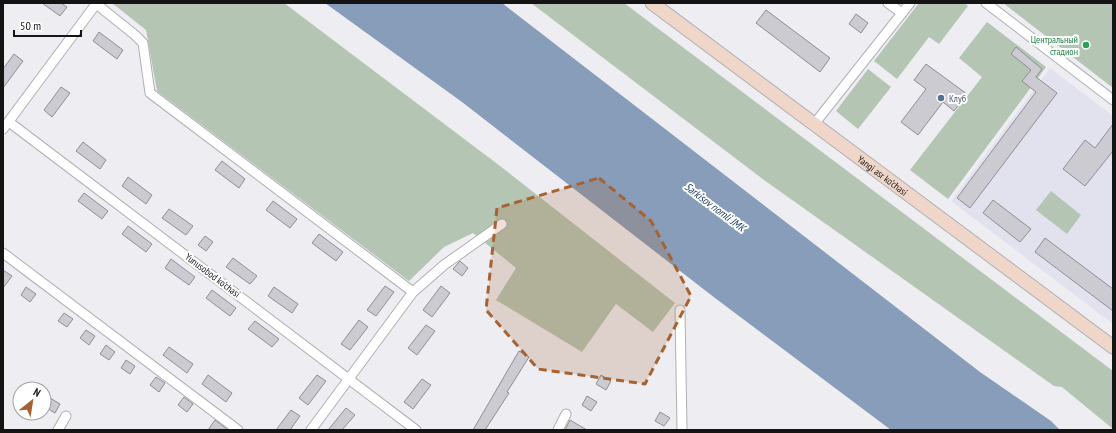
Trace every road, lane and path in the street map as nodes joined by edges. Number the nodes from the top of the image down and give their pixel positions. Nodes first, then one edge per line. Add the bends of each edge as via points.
1 (652, 3) edge
2 (888, 3) edge
3 (910, 3) edge
4 (986, 3) edge
5 (96, 4) edge
6 (902, 13) junction
7 (1113, 100) edge
8 (815, 123) junction
9 (6, 125) edge
10 (502, 224) dead end
11 (3, 252) edge
12 (413, 292) junction
13 (680, 310) dead end
14 (1113, 347) edge
15 (349, 380) junction
16 (566, 414) dead end
17 (66, 416) dead end
18 (58, 430) edge
19 (238, 430) edge
20 (311, 430) edge
21 (416, 430) edge
22 (558, 430) edge
23 (682, 430) edge

1 - 8 street, Yangi asr ko'chasi
2 - 6 street
3 - 6 street
4 - 7 street
5 - 9 street
5 - 12 street via 143,43 150,93
6 - 8 street
8 - 14 street, Yangi asr ko'chasi
9 - 15 street, Yunusobod ko'chasi
10 - 12 street via 444,265
11 - 19 street
12 - 15 street
13 - 23 street
15 - 20 street
15 - 21 street, Yunusobod ko'chasi
16 - 22 street
17 - 18 street

